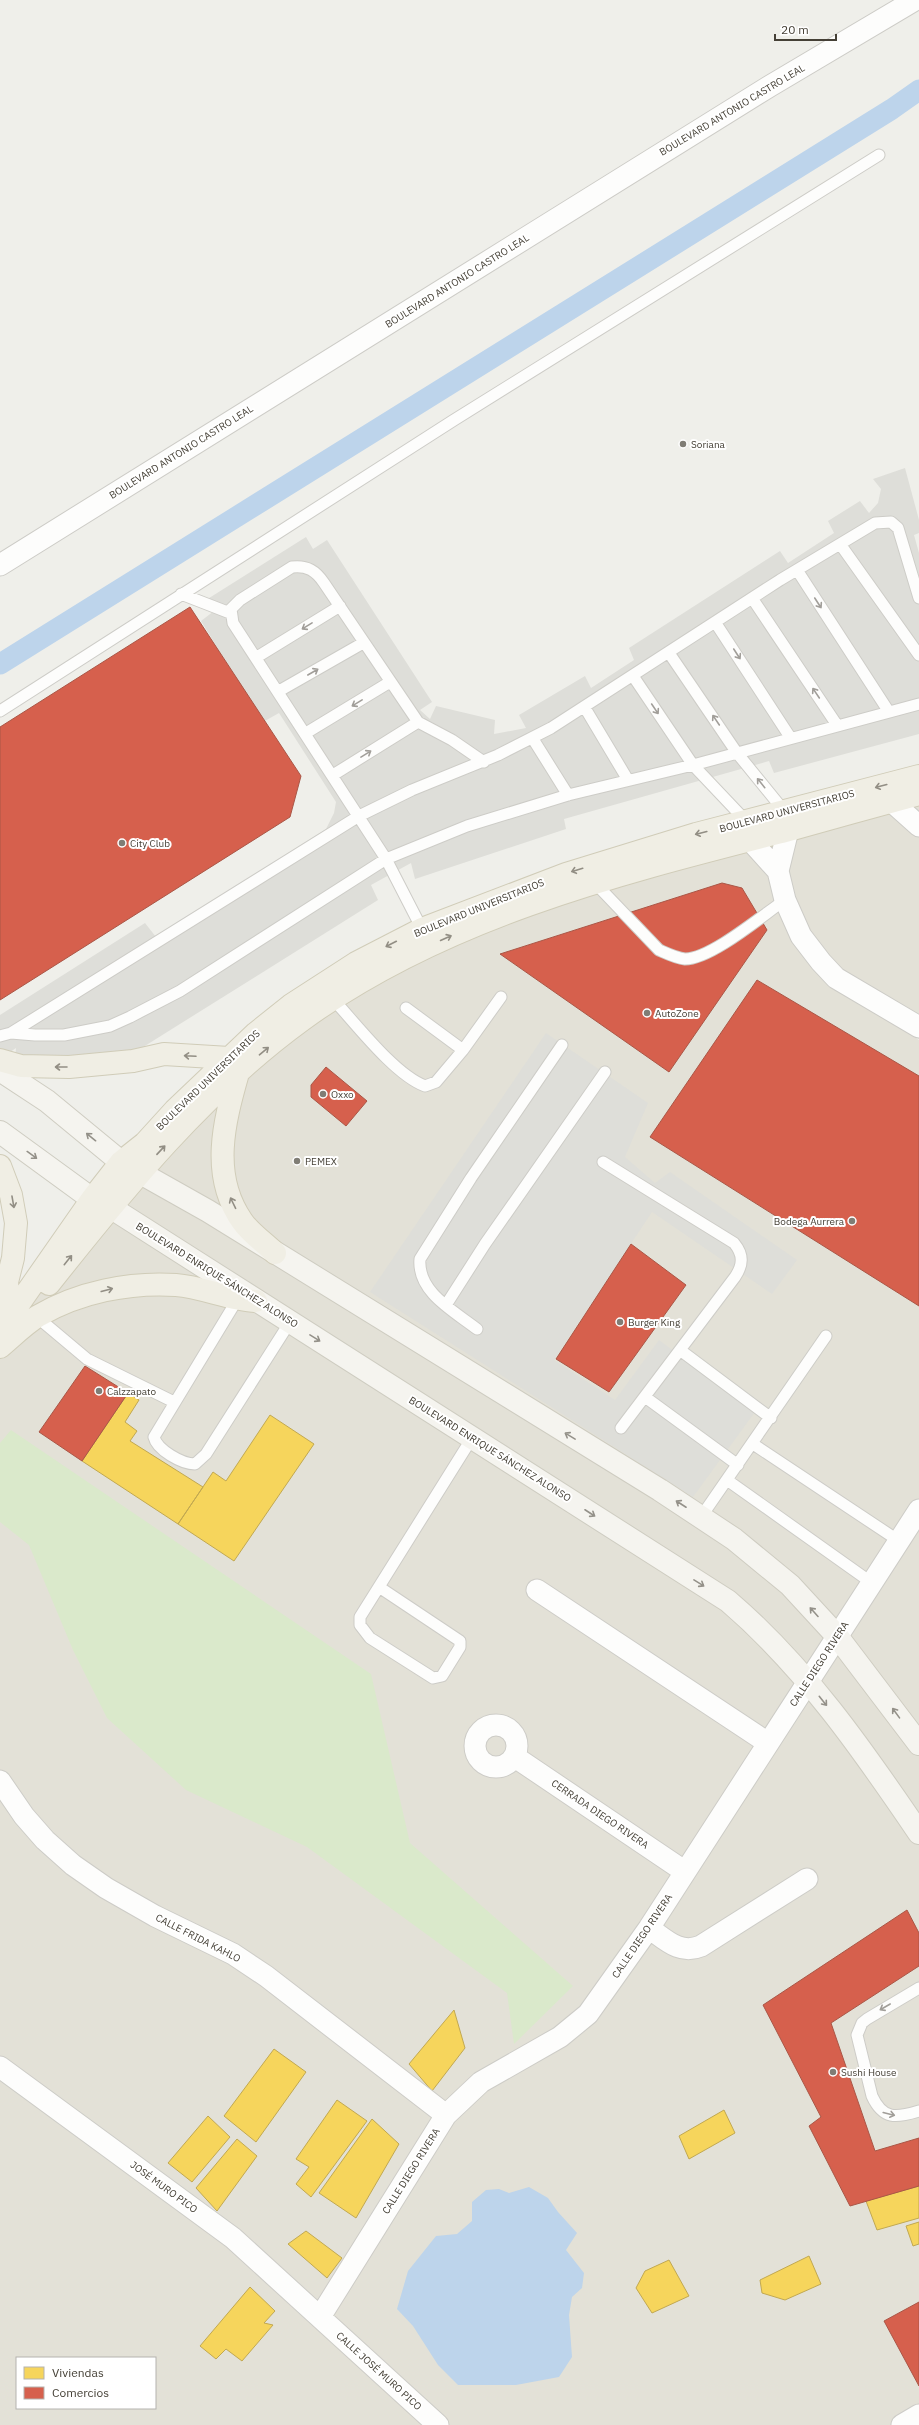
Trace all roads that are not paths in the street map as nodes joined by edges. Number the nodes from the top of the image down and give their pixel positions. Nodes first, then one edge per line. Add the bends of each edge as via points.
1 (916, 0) edge
2 (879, 154) dead end
3 (840, 544) junction
4 (0, 565) edge
5 (797, 570) junction
6 (181, 594) junction
7 (752, 598) junction
8 (919, 598) edge
9 (340, 606) junction
10 (230, 613) junction
11 (715, 622) junction
12 (363, 643) junction
13 (668, 653) junction
14 (919, 655) edge
15 (257, 657) junction
16 (633, 676) junction
17 (390, 682) junction
18 (279, 691) junction
19 (919, 704) edge
20 (585, 708) junction
21 (0, 711) edge
22 (889, 712) junction
23 (418, 722) junction
24 (837, 725) junction
25 (306, 734) junction
26 (790, 737) junction
27 (533, 739) junction
28 (737, 753) junction
29 (484, 762) junction
30 (693, 765) junction
31 (333, 775) junction
32 (919, 776) edge
33 (628, 780) junction
34 (919, 794) edge
35 (568, 795) junction
36 (891, 801) junction
37 (359, 816) junction
38 (786, 821) junction
39 (919, 826) edge
40 (748, 831) junction
41 (386, 859) junction
42 (778, 871) junction
43 (594, 882) junction
44 (785, 900) junction
45 (422, 929) junction
46 (501, 997) dead end
47 (333, 999) junction
48 (406, 1008) dead end
49 (919, 1027) edge
50 (12, 1033) junction
51 (0, 1036) edge
52 (562, 1044) dead end
53 (463, 1050) junction
54 (0, 1060) edge
55 (234, 1065) junction
56 (0, 1070) edge
57 (605, 1072) dead end
58 (0, 1133) edge
59 (121, 1162) junction
60 (603, 1162) dead end
61 (0, 1166) edge
62 (141, 1171) junction
63 (101, 1203) junction
64 (275, 1253) junction
65 (4, 1280) edge
66 (247, 1300) junction
67 (446, 1305) junction
68 (37, 1317) junction
69 (290, 1322) junction
70 (5, 1324) edge
71 (477, 1329) dead end
72 (826, 1336) dead end
73 (0, 1346) edge
74 (680, 1350) junction
75 (645, 1397) junction
76 (174, 1402) junction
77 (771, 1418) junction
78 (621, 1428) dead end
79 (472, 1438) junction
80 (753, 1444) junction
81 (738, 1465) junction
82 (727, 1480) junction
83 (919, 1510) edge
84 (701, 1517) junction
85 (899, 1541) junction
86 (872, 1583) junction
87 (379, 1587) junction
88 (537, 1590) dead end
89 (837, 1636) junction
90 (807, 1682) junction
91 (768, 1743) junction
92 (919, 1744) edge
93 (515, 1757) dead end
94 (0, 1781) edge
95 (919, 1832) edge
96 (684, 1871) junction
97 (807, 1879) dead end
98 (649, 1928) junction
99 (919, 1988) edge
100 (0, 2067) edge
101 (919, 2111) edge
102 (446, 2115) junction
103 (320, 2316) junction
104 (919, 2415) edge
105 (438, 2425) edge
106 (902, 2425) edge

1 - 4 street, BOULEVARD ANTONIO CASTRO LEAL via 770,86
2 - 6 lane
3 - 5 lane
3 - 8 lane via 875,523 891,522 901,533
3 - 14 lane
5 - 7 lane
5 -> 22 lane
6 - 10 lane
6 - 21 lane
7 - 11 lane
24 -> 7 lane
9 - 10 lane via 319,576 307,568 296,566 240,600
9 - 12 lane
9 -> 15 lane
10 - 15 lane via 233,623
11 - 13 lane
11 -> 26 lane
12 - 17 lane
18 -> 12 lane
13 - 16 lane
28 -> 13 lane
15 - 18 lane
16 - 20 lane
16 -> 30 lane
17 - 23 lane
17 -> 25 lane
18 - 25 lane
19 - 22 lane
20 - 27 lane
20 - 33 lane
22 - 24 lane
23 - 29 lane via 464,747
31 -> 23 lane
24 - 26 lane
25 - 31 lane
26 - 28 lane
27 - 29 lane
27 - 35 lane
28 - 30 lane
38 -> 28 lane
29 - 37 lane via 412,790
30 - 33 lane
30 - 40 lane
31 - 37 lane
32 -> 38 main road, BOULEVARD UNIVERSITARIOS
33 - 35 lane
34 - 36 main road, BOULEVARD UNIVERSITARIOS
35 - 41 lane via 467,826
36 - 38 main road, BOULEVARD UNIVERSITARIOS
36 - 39 street
37 - 41 lane
37 - 50 lane
38 - 40 main road, BOULEVARD UNIVERSITARIOS
38 - 42 street
40 - 42 street
40 - 43 main road, BOULEVARD UNIVERSITARIOS
40 -> 45 main road, BOULEVARD UNIVERSITARIOS via 696,834 566,874
41 - 45 lane
41 - 50 lane via 180,991 130,1017 110,1026 64,1035
42 - 44 street
43 - 44 lane via 659,950 686,959 698,956 723,943
47 -> 43 main road, BOULEVARD UNIVERSITARIOS via 377,973 460,931
44 - 49 street via 810,950 836,978
45 -> 55 main road, BOULEVARD UNIVERSITARIOS via 356,962 291,1005
46 - 53 lane
47 - 53 lane via 370,1040 414,1082 426,1086 436,1082
55 -> 47 main road, BOULEVARD UNIVERSITARIOS
48 - 53 lane
50 - 51 lane
52 - 67 lane via 424,1251 420,1266 423,1281
55 -> 54 main road via 164,1054 133,1061 69,1067 21,1066
55 - 59 main road, BOULEVARD UNIVERSITARIOS
62 -> 55 main road, BOULEVARD UNIVERSITARIOS
64 -> 55 main road via 242,1222 224,1178 222,1159 225,1119
59 -> 56 main road via 47,1101
57 - 67 lane via 484,1244
58 -> 63 main road, BOULEVARD ENRIQUE SÁNCHEZ ALONSO
59 - 62 main road
59 - 63 main road, BOULEVARD UNIVERSITARIOS
60 - 74 lane via 734,1244 740,1252 742,1264 736,1277
61 -> 65 main road via 11,1195 16,1223 13,1258
62 - 63 main road, BOULEVARD UNIVERSITARIOS
62 - 64 main road
63 - 66 main road, BOULEVARD ENRIQUE SÁNCHEZ ALONSO
63 - 70 main road, BOULEVARD UNIVERSITARIOS
73 -> 63 main road, BOULEVARD UNIVERSITARIOS
84 -> 64 main road
65 - 70 main road
68 -> 66 main road via 70,1300 117,1287 177,1285
66 - 69 main road, BOULEVARD ENRIQUE SÁNCHEZ ALONSO
66 - 76 lane
67 - 71 lane
68 - 73 main road
68 - 76 lane via 87,1359
69 - 76 lane via 206,1454 195,1464 188,1464 155,1442 156,1432
69 -> 79 main road, BOULEVARD ENRIQUE SÁNCHEZ ALONSO
72 - 77 lane
74 - 75 lane
74 - 77 lane
75 - 78 lane
75 - 81 lane
77 - 80 lane
79 - 87 lane
79 -> 90 main road, BOULEVARD ENRIQUE SÁNCHEZ ALONSO via 728,1601 764,1632
80 - 81 lane
80 - 85 lane
81 - 82 lane
82 - 84 lane
82 - 86 lane
83 - 85 street, CALLE DIEGO RIVERA
89 -> 84 main road via 790,1585 734,1539
85 - 86 street, CALLE DIEGO RIVERA
86 - 89 street, CALLE DIEGO RIVERA
87 - 87 lane via 460,1641 460,1647 442,1676 433,1678 364,1632 360,1625 360,1617
88 - 91 street
89 - 90 street, CALLE DIEGO RIVERA
92 -> 89 main road
90 - 91 street, CALLE DIEGO RIVERA
90 -> 95 main road, BOULEVARD ENRIQUE SÁNCHEZ ALONSO via 854,1738
91 - 96 street, CALLE DIEGO RIVERA
93 - 96 street, CERRADA DIEGO RIVERA
94 - 102 street, CALLE FRIDA KAHLO via 41,1835 73,1865 149,1913 233,1954 266,1976
96 - 98 street, CALLE DIEGO RIVERA
97 - 98 street via 691,1951 681,1949
98 - 102 street, CALLE DIEGO RIVERA via 588,2014 560,2037 482,2082
99 -> 101 lane via 871,2016 862,2023 857,2035 876,2106 890,2116
100 - 103 street, JOSÉ MURO PICO via 233,2238
102 - 103 street, CALLE DIEGO RIVERA
103 - 105 street, CALLE JOSÉ MURO PICO
104 - 106 street

